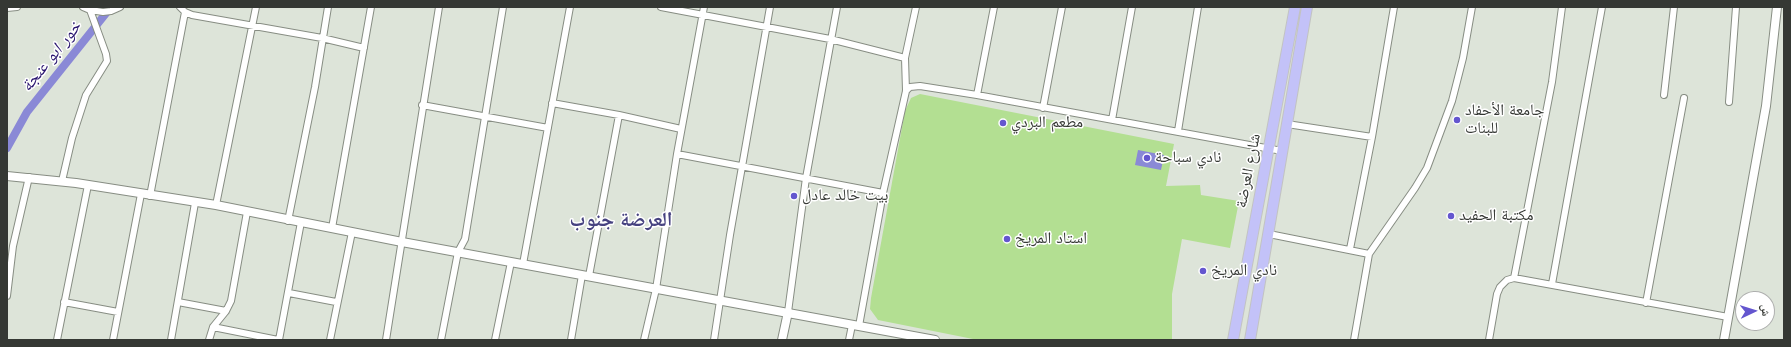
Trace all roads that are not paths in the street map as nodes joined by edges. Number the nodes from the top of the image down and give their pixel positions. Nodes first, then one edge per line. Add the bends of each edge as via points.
1 (18, 7) edge
2 (83, 7) edge
3 (120, 7) edge
4 (180, 7) edge
5 (256, 7) edge
6 (328, 7) edge
7 (372, 7) edge
8 (439, 7) edge
9 (504, 7) edge
10 (570, 7) edge
11 (661, 7) edge
12 (704, 7) edge
13 (770, 7) edge
14 (837, 7) edge
15 (916, 7) edge
16 (994, 7) edge
17 (1062, 7) edge
18 (1132, 7) edge
19 (1198, 7) edge
20 (1295, 7) edge
21 (1307, 7) edge
22 (1394, 7) edge
23 (1472, 7) edge
24 (1562, 7) edge
25 (1602, 7) edge
26 (1674, 7) edge
27 (1736, 7) edge
28 (1777, 7) edge
29 (7, 8) edge
30 (90, 10) junction
31 (185, 12) junction
32 (703, 15) junction
33 (253, 25) junction
34 (767, 27) junction
35 (322, 38) junction
36 (830, 39) junction
37 (364, 48) junction
38 (905, 58) junction
39 (906, 91) junction
40 (977, 95) junction
41 (1664, 95) dead end
42 (1684, 98) dead end
43 (1729, 102) dead end
44 (552, 103) junction
45 (422, 105) junction
46 (1043, 108) junction
47 (619, 115) junction
48 (485, 116) junction
49 (1112, 120) junction
50 (1287, 124) junction
51 (548, 128) junction
52 (681, 129) junction
53 (1178, 131) junction
54 (1372, 137) junction
55 (1268, 148) junction
56 (1282, 151) junction
57 (677, 154) junction
58 (743, 166) junction
59 (7, 176) edge
60 (25, 177) junction
61 (806, 178) junction
62 (62, 181) junction
63 (88, 185) junction
64 (883, 193) junction
65 (141, 194) junction
66 (150, 196) junction
67 (195, 203) junction
68 (216, 206) junction
69 (247, 212) junction
70 (288, 221) junction
71 (301, 222) junction
72 (332, 228) junction
73 (352, 232) junction
74 (1269, 234) junction
75 (402, 242) junction
76 (1350, 249) junction
77 (458, 252) junction
78 (1369, 254) junction
79 (511, 262) junction
80 (523, 264) junction
81 (586, 276) junction
82 (1514, 278) junction
83 (1552, 284) junction
84 (656, 289) junction
85 (289, 293) junction
86 (7, 296) edge
87 (720, 301) junction
88 (64, 302) junction
89 (178, 302) junction
90 (336, 302) junction
91 (1646, 302) junction
92 (226, 311) junction
93 (118, 312) junction
94 (788, 312) junction
95 (1728, 317) junction
96 (856, 326) junction
97 (213, 327) junction
98 (912, 338) edge
99 (58, 340) edge
100 (113, 340) edge
101 (171, 340) edge
102 (209, 340) edge
103 (279, 340) edge
104 (330, 340) edge
105 (386, 340) edge
106 (443, 340) edge
107 (495, 340) edge
108 (571, 340) edge
109 (644, 340) edge
110 (714, 340) edge
111 (782, 340) edge
112 (850, 340) edge
113 (935, 340) edge
114 (1232, 340) edge
115 (1250, 340) edge
116 (1354, 340) edge
117 (1489, 340) edge
118 (1724, 340) edge

1 - 29 street
2 - 30 street
3 - 30 street via 103,12
4 - 31 street
5 - 33 street
6 - 35 street
7 - 37 street
8 - 45 street
9 - 48 street
10 - 44 street
11 - 32 street
12 - 32 street
13 - 34 street
14 - 36 street
15 - 38 street
16 - 40 street
17 - 46 street
18 - 49 street
19 - 53 street
20 - 55 main road, شارع العرضة
21 - 50 main road, شارع العرضة
22 - 54 street
23 - 78 street via 1452,101 1427,168
24 - 82 street via 1552,82
25 - 83 street
26 - 41 street
27 - 43 street
28 - 95 street via 1766,106
30 - 62 street via 107,61 86,95
31 - 33 street
31 - 66 street
32 - 34 street
32 - 52 street
33 - 35 street
33 - 68 street
34 - 36 street
34 - 58 street
35 - 37 street
35 - 70 street
36 - 38 street
36 - 61 street
37 - 72 street
38 - 39 street
39 - 40 street via 910,87 920,86
39 - 64 street
40 - 46 street
42 - 91 street
44 - 47 street
44 - 51 street
45 - 48 street
45 - 75 street
46 - 49 street
47 - 52 street
47 - 81 street
48 - 51 street
48 - 77 street via 465,239
49 - 53 street
50 - 54 street
50 - 56 main road, شارع العرضة
51 - 80 street
52 - 57 street
53 - 55 street
54 - 76 street
55 - 56 street
55 - 114 main road, شارع العرضة
56 - 74 main road, شارع العرضة
57 - 58 street
57 - 84 street
58 - 61 street
58 - 87 street
59 - 60 street
60 - 62 street
60 - 86 street
61 - 64 street
61 - 94 street
62 - 63 street
63 - 65 street
63 - 88 street
64 - 96 street
65 - 66 street
65 - 93 street
66 - 67 street
67 - 68 street
67 - 89 street
68 - 69 street
69 - 70 street
69 - 92 street via 231,301
70 - 71 street
71 - 72 street
71 - 85 street
72 - 73 street
73 - 75 street
73 - 90 street
74 - 76 street
74 - 115 main road, شارع العرضة
75 - 77 street
75 - 105 street
76 - 78 street
77 - 79 street
77 - 106 street
78 - 116 street
79 - 80 street
79 - 107 street
80 - 81 street
81 - 84 street
81 - 108 street
82 - 83 street
82 - 117 street via 1507,280 1497,294
83 - 91 street
84 - 87 street
84 - 109 street
85 - 90 street
85 - 103 street
87 - 94 street
87 - 110 street
88 - 93 street
88 - 99 street
89 - 92 street
89 - 101 street
90 - 104 street
91 - 95 street
92 - 97 street
93 - 100 street
94 - 96 street
94 - 111 street
95 - 118 street
96 - 98 street
96 - 112 street
97 - 102 street
97 - 103 street
98 - 113 street

